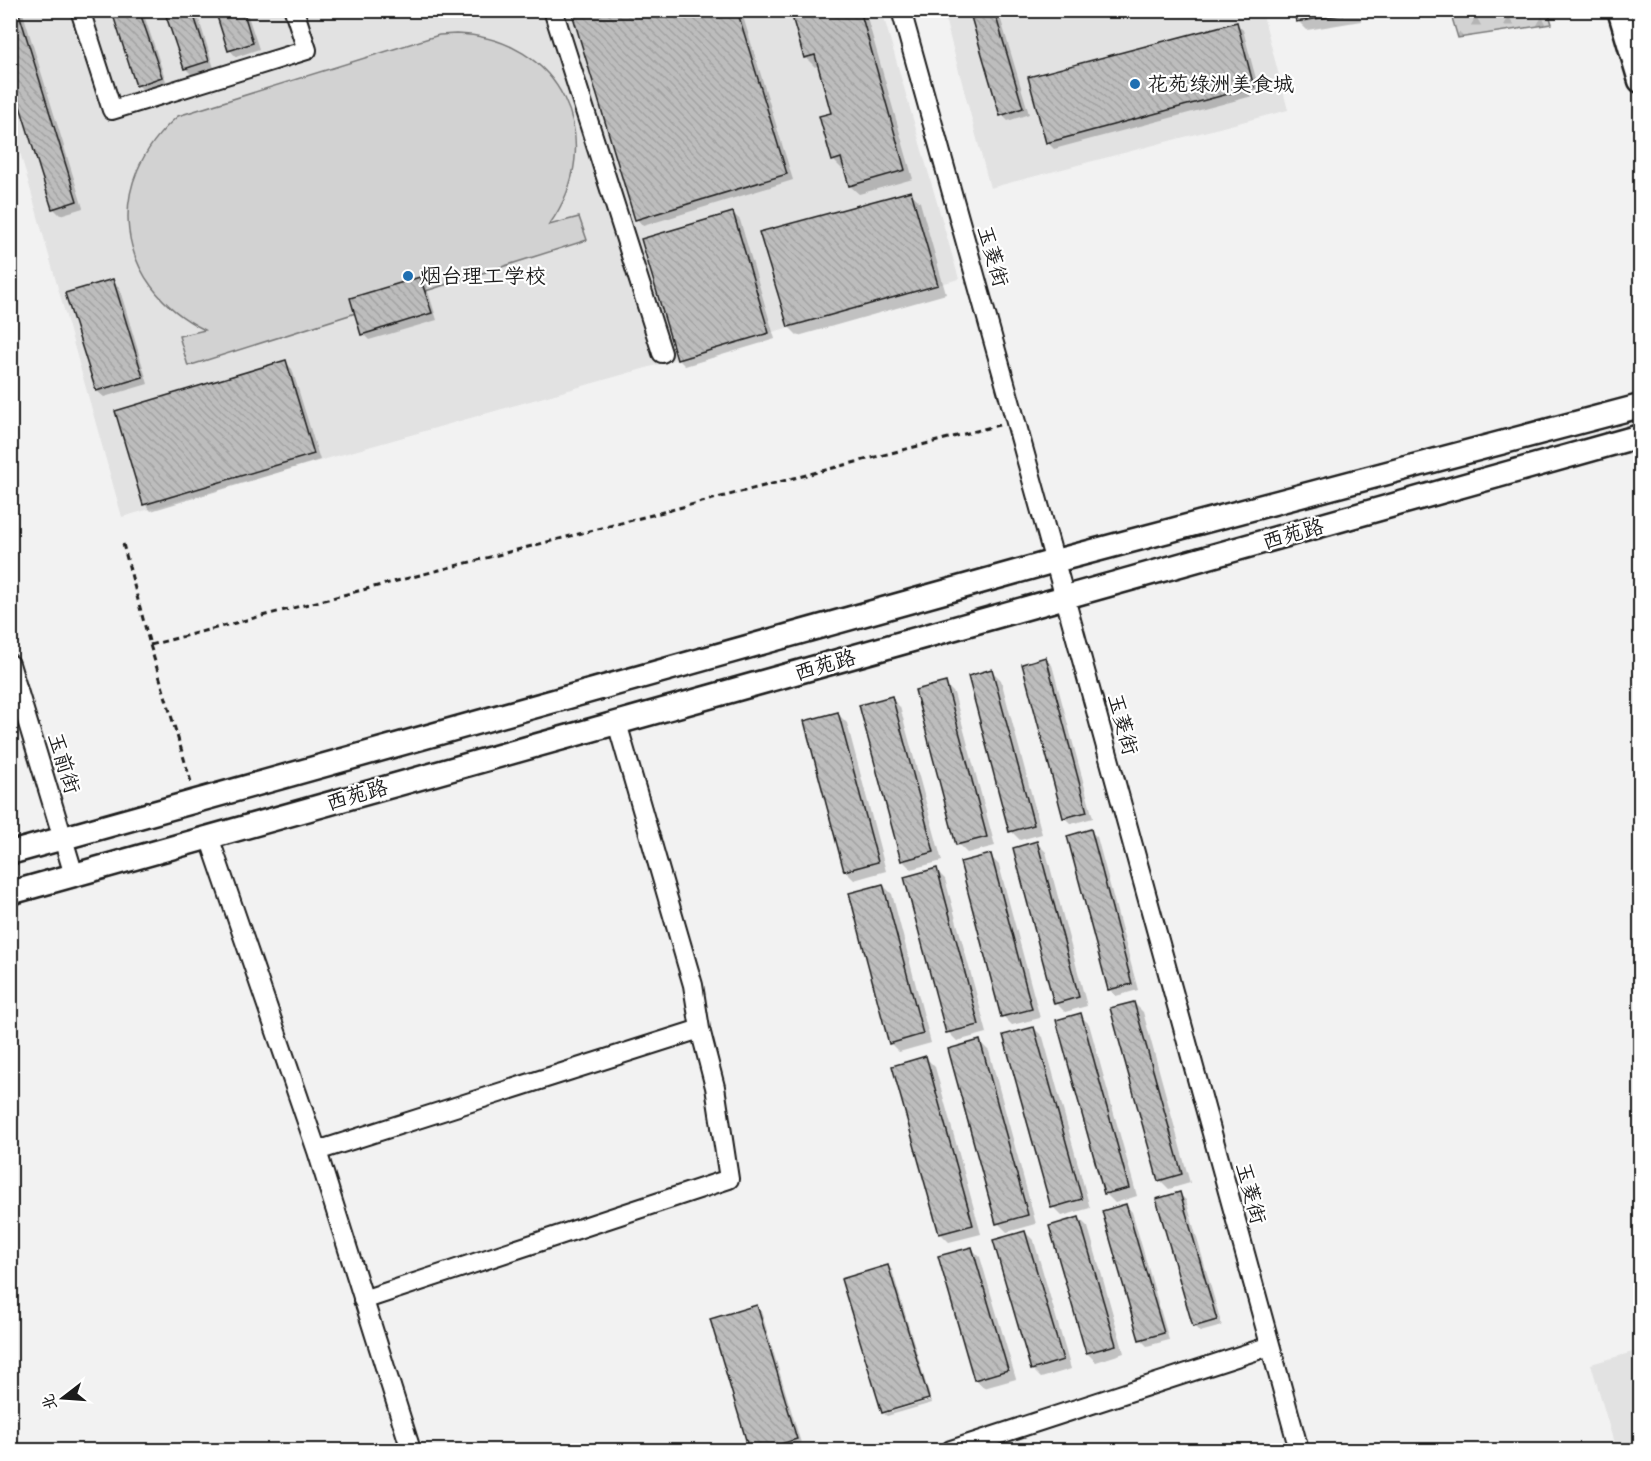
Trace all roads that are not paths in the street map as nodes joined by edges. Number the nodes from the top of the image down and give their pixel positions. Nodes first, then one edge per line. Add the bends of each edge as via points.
1 (80, 10) edge
2 (553, 10) edge
3 (901, 10) edge
4 (1619, 10) edge
5 (300, 12) edge
6 (1641, 81) edge
7 (662, 353) dead end
8 (1638, 405) edge
9 (1641, 436) edge
10 (1054, 561) junction
11 (1065, 598) junction
12 (10, 664) edge
13 (617, 723) junction
14 (208, 837) junction
15 (63, 838) junction
16 (10, 853) edge
17 (74, 875) junction
18 (10, 893) edge
19 (700, 1029) junction
20 (317, 1151) junction
21 (363, 1300) junction
22 (1270, 1346) junction
23 (411, 1450) edge
24 (951, 1450) edge
25 (1299, 1450) edge

1 - 5 street via 112,110 307,50
2 - 7 street
3 - 10 street, 玉菱街
4 - 6 main road
8 - 10 main road, 西苑路
9 - 11 main road, 西苑路
10 - 11 street, 玉菱街
10 - 15 main road, 西苑路
11 - 13 main road, 西苑路
11 - 22 street, 玉菱街
12 - 15 street, 玉前街
13 - 14 main road, 西苑路
13 - 19 street via 693,985
14 - 17 main road, 西苑路
14 - 20 street
15 - 16 main road, 西苑路
15 - 17 street, 玉前街
17 - 18 main road, 西苑路
19 - 20 street
19 - 21 street via 715,1087 729,1179
20 - 21 street
21 - 23 street
22 - 24 street
22 - 25 street, 玉菱街

